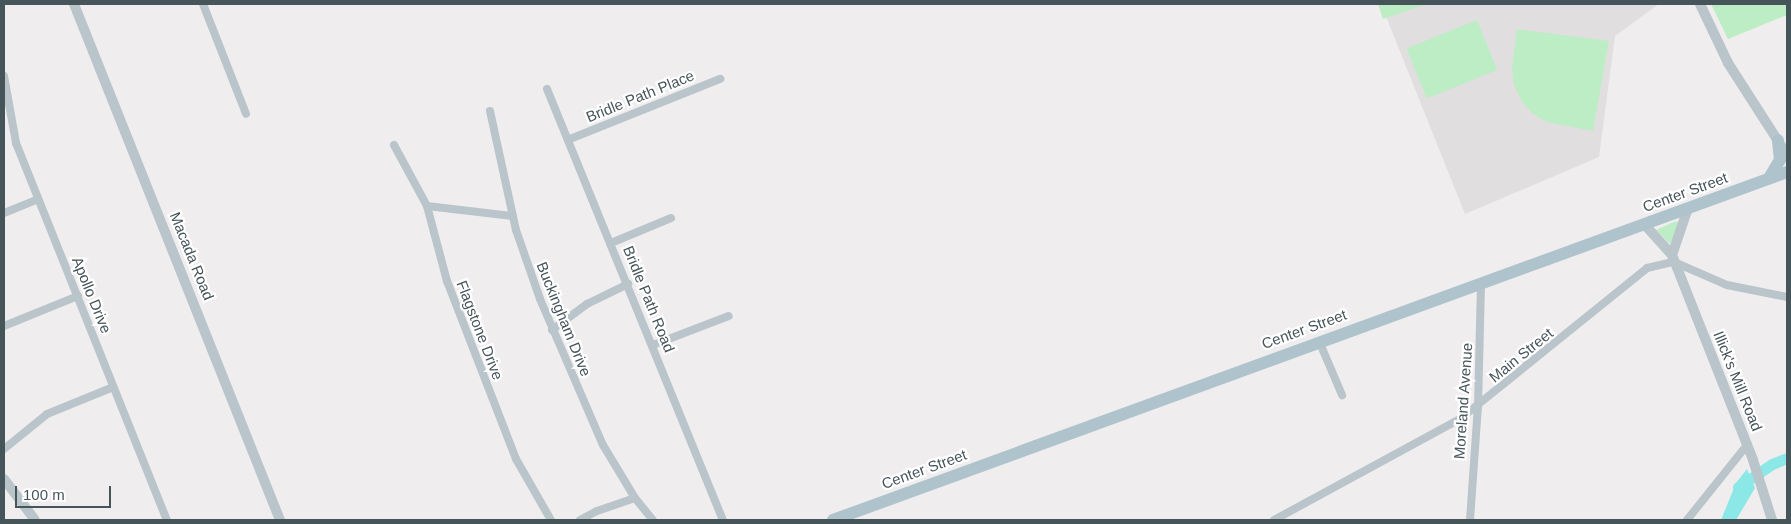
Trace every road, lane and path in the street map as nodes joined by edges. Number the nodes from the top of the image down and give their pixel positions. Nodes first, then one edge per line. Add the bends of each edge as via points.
1 (74, 4) edge
2 (203, 4) edge
3 (1700, 4) edge
4 (4, 76) edge
5 (720, 79) dead end
6 (547, 89) dead end
7 (490, 112) dead end
8 (246, 114) dead end
9 (570, 138) junction
10 (1778, 140) junction
11 (394, 145) dead end
12 (1787, 155) edge
13 (1787, 172) edge
14 (1769, 178) junction
15 (38, 199) junction
16 (427, 206) junction
17 (1688, 208) junction
18 (4, 213) edge
19 (512, 216) junction
20 (672, 218) dead end
21 (1644, 224) junction
22 (610, 243) junction
23 (1673, 258) junction
24 (628, 284) junction
25 (1481, 284) junction
26 (78, 296) junction
27 (1787, 297) edge
28 (729, 316) dead end
29 (4, 326) edge
30 (552, 330) junction
31 (1319, 341) junction
32 (653, 345) junction
33 (113, 387) junction
34 (1342, 395) dead end
35 (1478, 407) junction
36 (1747, 445) junction
37 (4, 449) edge
38 (4, 479) edge
39 (635, 498) junction
40 (35, 520) edge
41 (167, 520) edge
42 (280, 520) edge
43 (550, 520) edge
44 (580, 520) edge
45 (653, 520) edge
46 (723, 520) edge
47 (833, 520) edge
48 (1274, 520) edge
49 (1470, 520) edge
50 (1687, 520) edge
51 (1772, 520) edge

1 - 42 street, Macada Road
2 - 8 street
3 - 10 street via 1728,63
4 - 15 street, Apollo Drive via 13,133
5 - 9 street, Bridle Path Place
6 - 9 street, Bridle Path Road
7 - 19 street, Buckingham Drive
9 - 22 street, Bridle Path Road
10 - 12 street
10 - 14 main road via 1780,160
11 - 16 street, Flagstone Drive
13 - 14 main road, Center Street
14 - 17 main road, Center Street
15 - 18 street
15 - 26 street, Apollo Drive
16 - 19 street
16 - 43 street, Flagstone Drive via 447,281 516,459
17 - 21 main road, Center Street
17 - 23 street
19 - 30 street, Buckingham Drive
20 - 22 street
21 - 23 street, Illick's Mill Road
21 - 25 main road, Center Street
22 - 24 street, Bridle Path Road
23 - 27 street via 1727,285
23 - 35 street, Main Street via 1647,268
23 - 36 street, Illick's Mill Road
24 - 30 street via 587,304
24 - 32 street, Bridle Path Road
25 - 31 main road, Center Street
25 - 35 street, Moreland Avenue
26 - 29 street
26 - 33 street, Apollo Drive
28 - 32 street
30 - 39 street, Buckingham Drive via 590,420
31 - 34 street
31 - 47 main road, Center Street
32 - 46 street, Bridle Path Road
33 - 37 street via 47,414
33 - 41 street, Apollo Drive
35 - 48 street, Main Street via 1448,427
35 - 49 street, Moreland Avenue
36 - 50 street
36 - 51 street, Illick's Mill Road
38 - 40 street
39 - 44 street
39 - 45 street, Buckingham Drive

